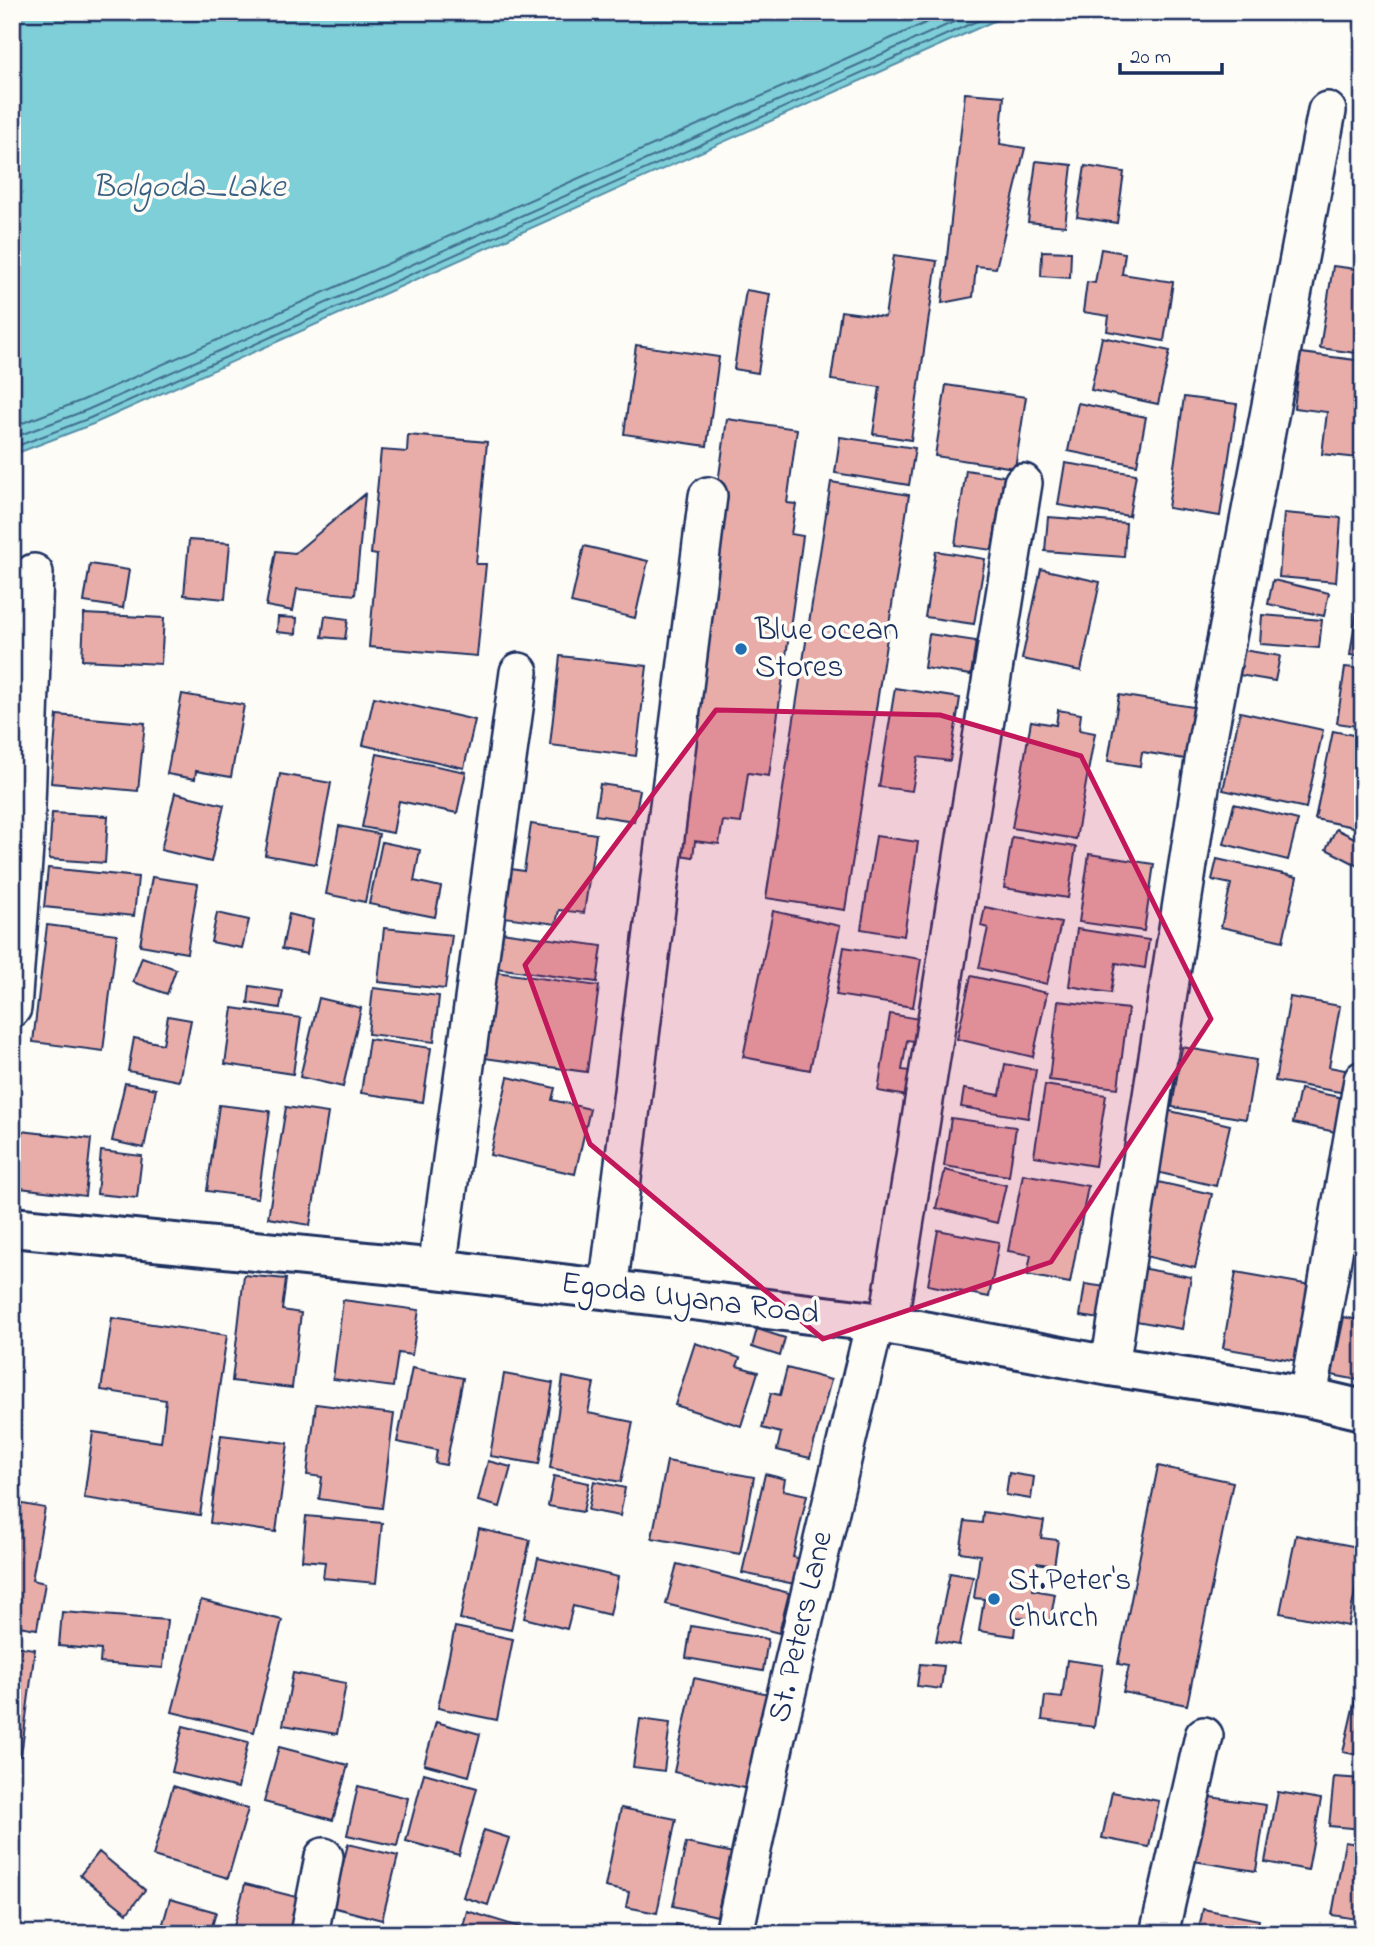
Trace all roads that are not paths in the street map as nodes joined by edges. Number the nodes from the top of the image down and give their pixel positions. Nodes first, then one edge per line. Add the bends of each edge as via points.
1 (1327, 111) dead end
2 (1023, 483) dead end
3 (708, 496) dead end
4 (34, 573) dead end
5 (519, 672) dead end
6 (12, 1008) edge
7 (1363, 1080) edge
8 (12, 1227) edge
9 (437, 1269) junction
10 (608, 1290) junction
11 (882, 1324) junction
12 (1110, 1366) junction
13 (1308, 1397) junction
14 (1363, 1410) edge
15 (1204, 1736) dead end
16 (324, 1857) dead end
17 (309, 1934) edge
18 (734, 1934) edge
19 (1159, 1934) edge

1 - 12 street via 1207,742
2 - 11 street, St. Peters Lane
3 - 10 street
4 - 6 street via 25,834
5 - 9 street
7 - 13 street
8 - 9 main road, Egoda Uyana Road
9 - 10 main road, Egoda Uyana Road
10 - 11 main road, Egoda Uyana Road
11 - 12 main road, Egoda Uyana Road
11 - 18 street, St. Peters Lane via 776,1737
12 - 13 main road, Egoda Uyana Road
13 - 14 main road, Egoda Uyana Road
15 - 19 street
16 - 17 street

